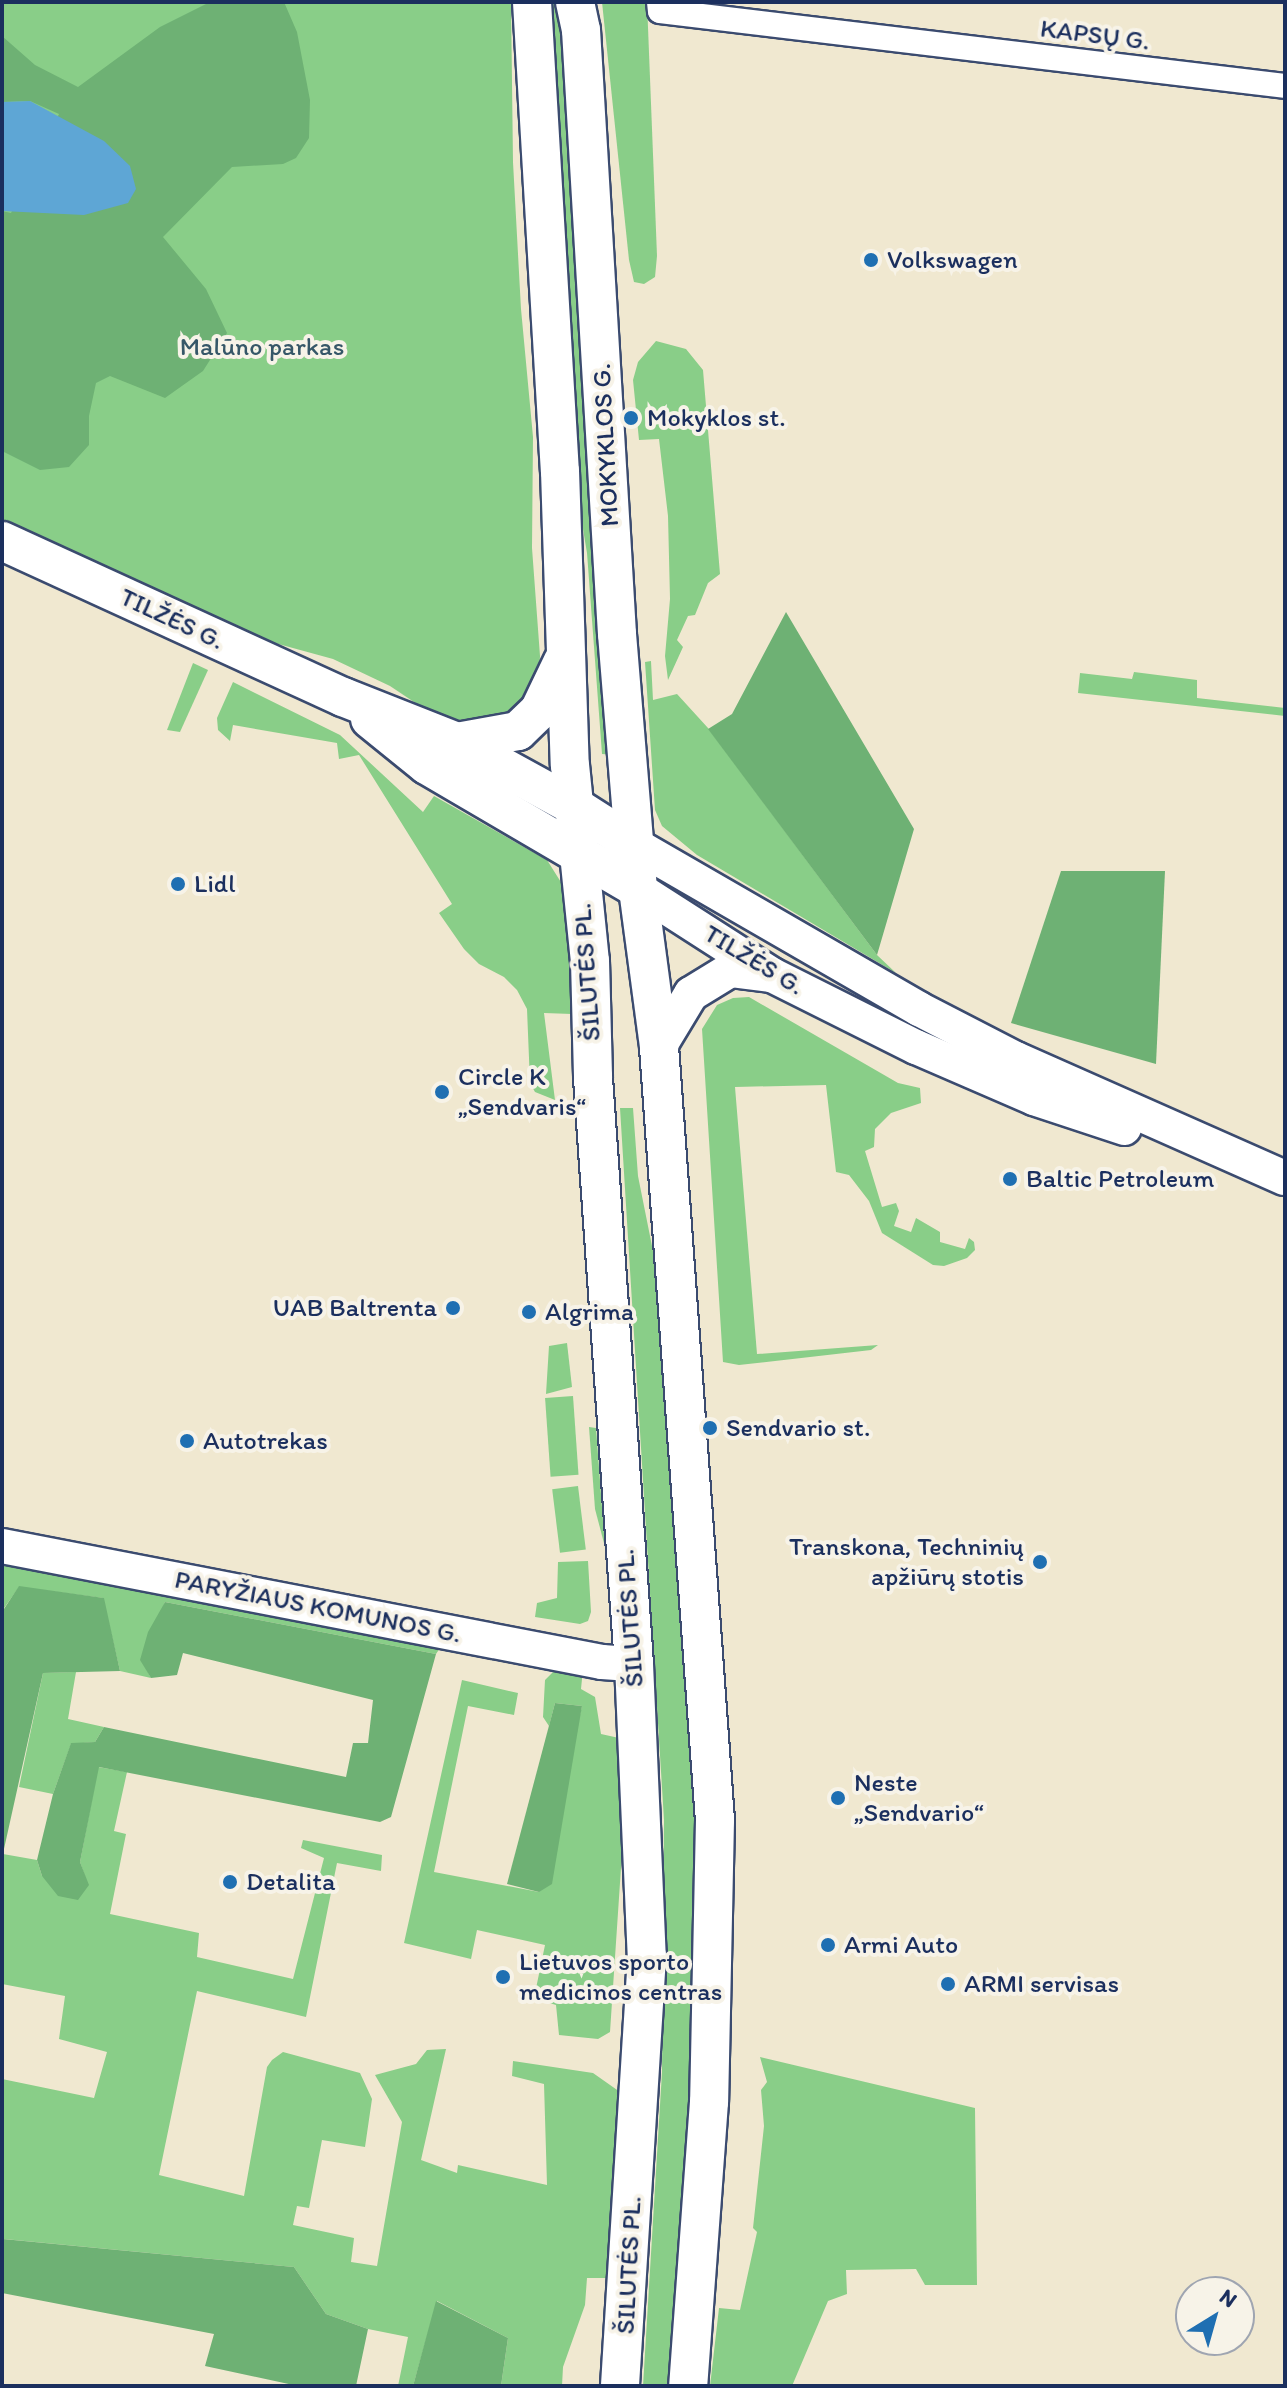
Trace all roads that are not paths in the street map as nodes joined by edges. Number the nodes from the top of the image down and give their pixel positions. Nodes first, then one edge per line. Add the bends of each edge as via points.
1 (532, 2) edge
2 (575, 2) edge
3 (659, 6) edge
4 (1285, 86) edge
5 (2, 541) edge
6 (567, 651) junction
7 (343, 697) junction
8 (457, 742) junction
9 (574, 806) junction
10 (635, 845) junction
11 (577, 851) junction
12 (638, 889) junction
13 (772, 975) junction
14 (659, 1047) junction
15 (1204, 1145) junction
16 (1285, 1178) edge
17 (2, 1546) edge
18 (634, 1664) junction
19 (620, 2386) edge
20 (688, 2386) edge

1 - 6 main road, MOKYKLOS G.
2 - 10 main road, MOKYKLOS G.
3 - 4 street, KAPSŲ G.
5 - 7 main road, TILŽĖS G.
6 - 8 main road via 539,711 528,722 508,734
6 - 9 main road, MOKYKLOS G.
7 - 8 main road, TILŽĖS G.
7 - 11 main road, TILŽĖS G. via 427,765
8 - 9 main road, TILŽĖS G.
9 - 10 main road, TILŽĖS G.
9 - 11 main road, MOKYKLOS G.
10 - 12 main road, MOKYKLOS G.
10 - 15 main road, TILŽĖS G. via 919,1009
11 - 12 main road, TILŽĖS G.
11 - 18 main road, ŠILUTĖS PL. via 589,951 593,1078
12 - 13 main road, TILŽĖS G.
12 - 14 main road
13 - 14 main road via 730,970 691,994
13 - 15 main road, TILŽĖS G. via 1034,1098 1111,1126
14 - 20 main road via 715,1820 709,2102
15 - 16 main road, TILŽĖS G.
17 - 18 main road, PARYŽIAUS KOMUNOS G.
18 - 19 main road, ŠILUTĖS PL. via 647,1956

